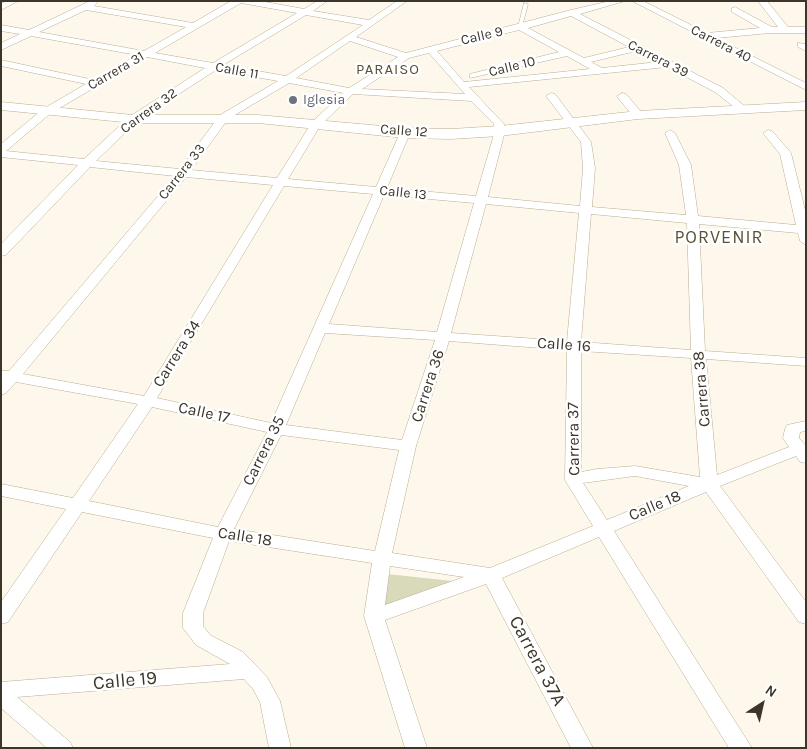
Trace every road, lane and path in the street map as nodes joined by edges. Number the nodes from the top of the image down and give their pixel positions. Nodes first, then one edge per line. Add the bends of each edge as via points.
1 (14, 1) edge
2 (97, 1) edge
3 (238, 1) edge
4 (244, 1) edge
5 (323, 1) edge
6 (384, 1) edge
7 (621, 1) edge
8 (636, 1) edge
9 (762, 1) edge
10 (401, 3) edge
11 (526, 4) dead end
12 (1, 7) edge
13 (86, 7) junction
14 (735, 10) dead end
15 (305, 11) junction
16 (571, 13) junction
17 (369, 23) junction
18 (194, 26) junction
19 (520, 27) junction
20 (1, 28) edge
21 (770, 30) junction
22 (785, 30) junction
23 (806, 30) edge
24 (30, 33) junction
25 (706, 36) junction
26 (348, 38) junction
27 (1, 47) edge
28 (430, 48) junction
29 (635, 48) junction
30 (568, 53) junction
31 (145, 54) junction
32 (406, 56) junction
33 (583, 61) junction
34 (1, 63) edge
35 (668, 64) junction
36 (213, 67) junction
37 (601, 71) junction
38 (286, 80) junction
39 (94, 83) junction
40 (459, 83) junction
41 (806, 87) edge
42 (351, 91) junction
43 (550, 96) dead end
44 (622, 96) dead end
45 (475, 98) junction
46 (1, 106) edge
47 (806, 106) edge
48 (743, 109) junction
49 (47, 112) junction
50 (638, 115) junction
51 (224, 118) junction
52 (133, 119) junction
53 (572, 122) junction
54 (316, 124) junction
55 (500, 131) junction
56 (405, 133) junction
57 (670, 133) dead end
58 (768, 133) dead end
59 (1, 150) edge
60 (1, 154) edge
61 (86, 164) junction
62 (183, 174) junction
63 (282, 183) junction
64 (379, 191) junction
65 (479, 201) junction
66 (584, 211) junction
67 (693, 221) junction
68 (805, 234) edge
69 (1, 252) edge
70 (321, 328) junction
71 (443, 337) junction
72 (574, 345) junction
73 (698, 354) junction
74 (806, 362) edge
75 (7, 375) edge
76 (1, 390) edge
77 (148, 401) junction
78 (806, 426) edge
79 (276, 429) junction
80 (408, 446) junction
81 (802, 453) edge
82 (573, 480) junction
83 (709, 484) junction
84 (1, 490) edge
85 (77, 505) junction
86 (603, 528) junction
87 (223, 534) junction
88 (382, 559) junction
89 (491, 575) junction
90 (374, 616) junction
91 (1, 617) edge
92 (806, 617) edge
93 (249, 671) junction
94 (1, 690) edge
95 (1, 695) edge
96 (62, 748) edge
97 (280, 748) edge
98 (416, 748) edge
99 (582, 748) edge
100 (741, 748) edge

1 - 12 street
2 - 13 street
3 - 18 street, Carrera 31
4 - 15 street
5 - 15 street, Carrera 32
6 - 10 street
7 - 16 street, Calle 9
8 - 25 street, Carrera 40
9 - 22 street
10 - 17 street, Carrera 33
11 - 19 lane
13 - 18 street
13 - 24 street
14 - 21 street
15 - 17 street
15 - 36 street, Carrera 32
16 - 19 street, Calle 9
16 - 29 street, Carrera 39
17 - 26 street, Carrera 33
18 - 31 street, Carrera 31
19 - 28 street, Calle 9
19 - 30 street
20 - 24 street, Calle 11
21 - 22 street
21 - 25 street
22 - 23 street
24 - 27 street
24 - 31 street, Calle 11
25 - 41 street, Carrera 40
26 - 32 street
26 - 38 street, Carrera 33
28 - 32 street, Calle 9
28 - 40 street
29 - 33 street
29 - 35 street, Carrera 39
30 - 33 street
30 - 40 street, Calle 10
31 - 36 street, Calle 11
31 - 39 street, Carrera 31
32 - 42 street, Calle 9
33 - 37 street
34 - 39 street
35 - 37 street
35 - 48 street, Carrera 39 via 719,90
36 - 38 street, Calle 11
36 - 52 street, Carrera 32
37 - 40 street
38 - 42 street, Calle 11
38 - 51 street, Carrera 33
39 - 49 street, Carrera 31
40 - 45 street
42 - 45 street, Calle 11
42 - 54 street, Carrera 34
43 - 53 street, Carrera 37
44 - 50 street
45 - 55 street via 496,118
46 - 49 street, Calle 12
47 - 48 street, Calle 12
48 - 50 street, Calle 12
49 - 52 street, Calle 12
49 - 59 street, Carrera 31
50 - 53 street, Calle 12
51 - 52 street, Calle 12
51 - 54 street, Calle 12
51 - 62 street, Carrera 33
52 - 61 street, Carrera 32
53 - 55 street, Calle 12
53 - 66 street, Carrera 37 via 586,142 589,168
54 - 56 street, Calle 12
54 - 63 street, Carrera 34
55 - 56 street, Calle 12
55 - 65 street, Carrera 36
56 - 64 street, Carrera 35
57 - 67 street, Carrera 38 via 684,165
58 - 68 street via 785,153
60 - 61 street, Calle 13
61 - 62 street, Calle 13
61 - 69 street, Carrera 32
62 - 63 street, Calle 13
62 - 75 street, Carrera 33
63 - 64 street, Calle 13
63 - 77 street, Carrera 34
64 - 65 street, Calle 13
64 - 70 street, Carrera 35
65 - 66 street, Calle 13
65 - 71 street, Carrera 36
66 - 67 street, Calle 13
66 - 72 street, Carrera 37
67 - 68 street, Calle 13
67 - 73 street, Carrera 38
70 - 71 street, Calle 16
70 - 79 street, Carrera 35
71 - 72 street, Calle 16
71 - 80 street, Carrera 36
72 - 73 street, Calle 16
72 - 82 street, Carrera 37
73 - 74 street, Calle 16
73 - 83 street, Carrera 38
75 - 76 street, Carrera 33
75 - 77 street, Calle 17
77 - 79 street, Calle 17
77 - 85 street, Carrera 34
78 - 81 street, Calle 18 via 793,429 791,438
79 - 80 street, Calle 17
79 - 87 street, Carrera 35
80 - 88 street, Carrera 36
81 - 83 street, Calle 18
82 - 83 street, Calle 18 via 635,471
82 - 86 street, Carrera 37
83 - 86 street, Calle 18
83 - 92 street
84 - 85 street, Calle 18
85 - 87 street, Calle 18
85 - 91 street, Carrera 34
86 - 89 street, Calle 18
86 - 100 street, Carrera 37
87 - 88 street, Calle 18
87 - 93 street, Carrera 35 via 193,613 193,628 203,640 236,658
88 - 89 street, Calle 18
88 - 90 street, Carrera 36
89 - 90 street, Calle 18
89 - 99 street, Carrera 37A
90 - 98 street, Carrera 36
93 - 94 street, Calle 19
93 - 97 street, Carrera 35 via 270,701
95 - 96 street

